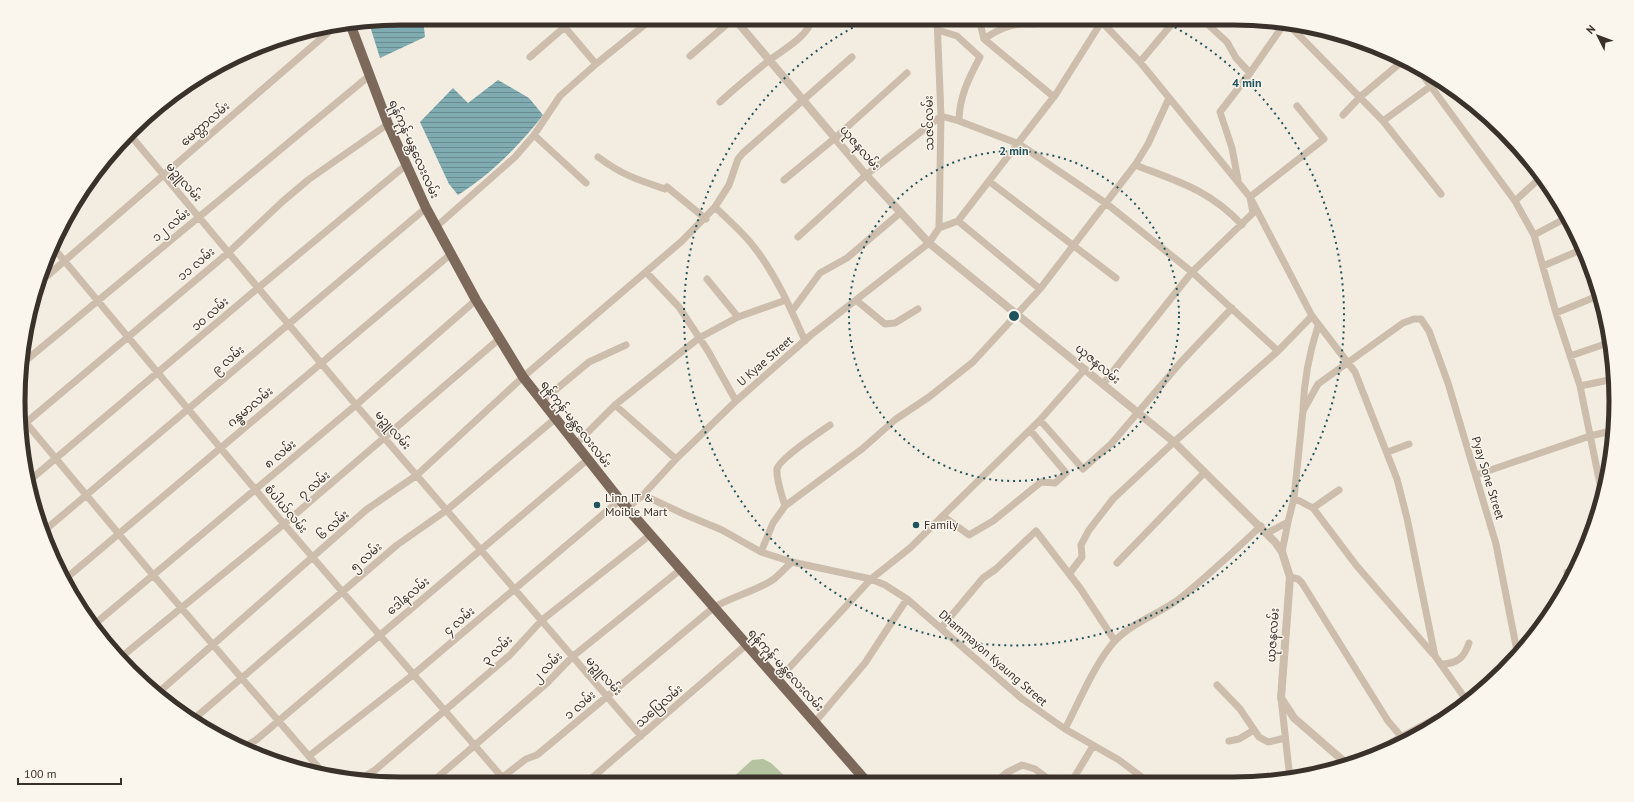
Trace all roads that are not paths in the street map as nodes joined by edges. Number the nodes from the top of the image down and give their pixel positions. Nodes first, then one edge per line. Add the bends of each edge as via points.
1 (566, 25) edge
2 (644, 25) edge
3 (726, 25) edge
4 (740, 25) edge
5 (811, 25) edge
6 (938, 25) edge
7 (981, 25) edge
8 (1014, 25) edge
9 (1098, 25) edge
10 (1106, 25) edge
11 (1171, 25) edge
12 (1209, 25) edge
13 (564, 27) junction
14 (352, 28) edge
15 (1281, 28) edge
16 (938, 30) junction
17 (1294, 30) edge
18 (329, 32) edge
19 (984, 39) junction
20 (690, 56) dead end
21 (530, 57) dead end
22 (852, 57) dead end
23 (768, 60) junction
24 (1140, 62) junction
25 (596, 64) junction
26 (1399, 64) edge
27 (907, 73) dead end
28 (1250, 73) junction
29 (368, 76) junction
30 (1424, 77) edge
31 (1435, 83) edge
32 (1431, 86) junction
33 (1054, 97) junction
34 (1360, 97) junction
35 (1169, 98) junction
36 (802, 100) junction
37 (720, 102) dead end
38 (1297, 106) dead end
39 (1343, 115) dead end
40 (941, 116) junction
41 (959, 121) junction
42 (1383, 121) junction
43 (388, 124) junction
44 (534, 135) junction
45 (132, 138) edge
46 (835, 138) junction
47 (1019, 144) junction
48 (598, 157) dead end
49 (1136, 165) junction
50 (406, 166) junction
51 (163, 175) junction
52 (866, 175) junction
53 (784, 180) dead end
54 (1537, 180) edge
55 (990, 182) junction
56 (1239, 182) junction
57 (586, 183) dead end
58 (1441, 194) dead end
59 (1250, 197) junction
60 (1515, 201) junction
61 (1107, 204) junction
62 (715, 207) junction
63 (426, 208) junction
64 (900, 213) junction
65 (199, 216) junction
66 (706, 219) junction
67 (1562, 220) edge
68 (958, 221) junction
69 (1242, 224) junction
70 (437, 226) junction
71 (939, 228) junction
72 (1534, 235) junction
73 (798, 237) dead end
74 (929, 243) junction
75 (1074, 246) junction
76 (1577, 251) edge
77 (56, 252) edge
78 (228, 252) junction
79 (452, 253) junction
80 (64, 261) junction
81 (1543, 266) junction
82 (646, 272) junction
83 (1192, 272) junction
84 (46, 277) edge
85 (1116, 278) dead end
86 (707, 279) dead end
87 (258, 288) junction
88 (1040, 289) junction
89 (1594, 297) edge
90 (96, 300) junction
91 (476, 300) junction
92 (786, 300) junction
93 (856, 300) junction
94 (1232, 308) junction
95 (918, 309) dead end
96 (792, 311) junction
97 (1017, 313) junction
98 (1556, 313) junction
99 (1312, 316) junction
100 (738, 317) junction
101 (289, 322) junction
102 (1318, 326) junction
103 (126, 336) junction
104 (699, 338) junction
105 (499, 339) junction
106 (805, 342) junction
107 (1605, 344) edge
108 (626, 345) dead end
109 (1278, 351) junction
110 (1570, 356) junction
111 (27, 359) edge
112 (321, 362) junction
113 (1349, 363) junction
114 (1085, 369) junction
115 (157, 374) junction
116 (523, 377) junction
117 (1608, 380) edge
118 (1103, 384) junction
119 (1580, 386) junction
120 (542, 401) junction
121 (736, 402) junction
122 (615, 404) junction
123 (356, 405) junction
124 (188, 409) junction
125 (1303, 411) junction
126 (1137, 413) junction
127 (556, 418) junction
128 (26, 420) edge
129 (1040, 420) junction
130 (26, 424) edge
131 (830, 426) dead end
132 (1030, 430) junction
133 (1608, 432) edge
134 (1590, 436) junction
135 (386, 438) junction
136 (1174, 442) junction
137 (1409, 444) dead end
138 (576, 445) junction
139 (220, 446) junction
140 (1388, 452) junction
141 (56, 459) junction
142 (676, 459) junction
143 (587, 460) junction
144 (1205, 472) junction
145 (417, 475) junction
146 (1476, 475) junction
147 (1601, 477) edge
148 (33, 478) edge
149 (256, 489) junction
150 (1339, 490) dead end
151 (87, 494) junction
152 (643, 494) junction
153 (1294, 498) junction
154 (623, 504) junction
155 (785, 506) junction
156 (1313, 508) junction
157 (447, 510) junction
158 (943, 516) junction
159 (1288, 522) junction
160 (284, 524) junction
161 (1261, 526) junction
162 (47, 528) edge
163 (119, 533) junction
164 (1267, 533) junction
165 (650, 535) junction
166 (481, 548) junction
167 (761, 552) junction
168 (1282, 552) junction
169 (313, 557) junction
170 (792, 562) junction
171 (1117, 563) dead end
172 (680, 570) junction
173 (1069, 574) junction
174 (153, 575) junction
175 (69, 576) edge
176 (1290, 577) junction
177 (871, 580) junction
178 (514, 589) junction
179 (343, 592) junction
180 (907, 599) junction
181 (182, 608) junction
182 (713, 608) junction
183 (542, 620) junction
184 (98, 623) edge
185 (941, 628) junction
186 (379, 634) junction
187 (1115, 641) junction
188 (213, 644) junction
189 (1469, 644) dead end
190 (746, 646) junction
191 (1517, 648) edge
192 (124, 655) edge
193 (1435, 656) junction
194 (572, 657) junction
195 (1441, 664) junction
196 (414, 674) junction
197 (243, 679) junction
198 (778, 680) junction
199 (1217, 685) dead end
200 (161, 690) edge
201 (607, 696) junction
202 (1464, 697) edge
203 (1281, 698) junction
204 (445, 709) junction
205 (196, 717) edge
206 (279, 719) junction
207 (815, 722) junction
208 (1065, 729) junction
209 (1254, 730) junction
210 (641, 736) junction
211 (1401, 737) edge
212 (1285, 738) junction
213 (1229, 741) dead end
214 (249, 744) edge
215 (474, 746) junction
216 (1093, 746) junction
217 (309, 756) junction
218 (1343, 760) edge
219 (319, 768) edge
220 (1289, 773) edge
221 (366, 775) edge
222 (438, 777) edge
223 (501, 777) edge
224 (507, 777) edge
225 (593, 777) edge
226 (863, 777) edge
227 (1002, 777) edge
228 (1046, 777) edge
229 (1074, 777) edge
230 (1142, 777) edge

1 - 13 street
2 - 25 street
3 - 20 street
4 - 23 street, ယုဇနလမ်း
5 - 23 street via 802,35
6 - 16 street, သဇင်လမ်း
7 - 19 street
8 - 19 street via 1001,28
9 - 33 street
10 - 24 street
11 - 24 street
12 - 28 street via 1227,42 1236,58
13 - 21 street
13 - 25 street
14 - 29 main road, ရန်ကုန်-မန္တလေးလမ်း
15 - 28 street
16 - 40 street, သဇင်လမ်း
16 - 41 street via 957,36 980,57 966,84 959,110
17 - 34 street
18 - 51 street, မေတ္တာလမ်း
19 - 33 street
22 - 36 street, ၆ လမ်း
23 - 36 street, ယုဇနလမ်း
23 - 37 street
24 - 35 street
25 - 44 street via 560,96
26 - 34 street
27 - 46 street
28 - 56 street via 1220,112 1232,148
29 - 43 main road, ရန်ကုန်-မန္တလေးလမ်း
29 - 65 street, ၁၂ လမ်း
30 - 32 street
31 - 32 street
32 - 42 street
32 - 60 street
33 - 47 street
34 - 39 street
34 - 42 street
35 - 49 street
35 - 56 street
36 - 46 street, ယုဇနလမ်း
36 - 62 street, ၆ လမ်း via 742,153 729,185
38 - 59 street via 1324,139
40 - 41 street
40 - 52 street
40 - 71 street, သဇင်လမ်း
41 - 47 street
42 - 58 street
43 - 50 main road, ရန်ကုန်-မန္တလေးလမ်း
43 - 78 street, ၁၁ လမ်း via 303,185
44 - 57 street
44 - 70 street via 515,156
45 - 51 street, မဉ္ဇူလမ်း
46 - 52 street, ယုဇနလမ်း
46 - 53 street
47 - 55 street
47 - 61 street
48 - 66 street via 616,171 631,178 665,189 668,187
49 - 61 street
49 - 69 street via 1184,182 1228,209
50 - 63 main road, ရန်ကုန်-မန္တလေးလမ်း
50 - 87 street, ၁၀ လမ်း
51 - 65 street, မဉ္ဇူလမ်း
51 - 80 street, မေတ္တာလမ်း
52 - 64 street, ယုဇနလမ်း
52 - 73 street
54 - 60 street
55 - 68 street
55 - 75 street
56 - 59 street
59 - 69 street via 1253,213
59 - 99 street
60 - 72 street
61 - 75 street
61 - 83 street
62 - 66 street, ၆ လမ်း
62 - 92 street via 753,245
63 - 70 main road, ရန်ကုန်-မန္တလေးလမ်း
63 - 101 street, ၉ လမ်း
64 - 74 street, ယုဇနလမ်း
64 - 96 street via 847,258 820,273
65 - 78 street, မဉ္ဇူလမ်း
65 - 90 street, ၁၂ လမ်း
66 - 82 street, ၆ လမ်း
67 - 72 street
68 - 71 street
68 - 88 street
69 - 83 street
70 - 79 main road, ရန်ကုန်-မန္တလေးလမ်း
71 - 74 street, U Kyae Street
72 - 81 street
74 - 93 street, U Kyae Street
74 - 97 street, ယုဇနလမ်း
75 - 85 street
75 - 88 street
76 - 81 street
77 - 80 street, စံပါယ်လမ်း
78 - 87 street, မဉ္ဇူလမ်း
78 - 103 street, ၁၁ လမ်း
79 - 91 main road, ရန်ကုန်-မန္တလေးလမ်း
79 - 112 street, ဂန္ဓမာလမ်း
80 - 84 street, မေတ္တာလမ်း
80 - 90 street, စံပါယ်လမ်း
81 - 98 street
82 - 104 street via 679,307
82 - 116 street, ၆ လမ်း
83 - 94 street
83 - 118 street
86 - 100 street
87 - 101 street, မဉ္ဇူလမ်း
87 - 115 street, ၁၀ လမ်း
88 - 97 street
89 - 98 street
90 - 103 street, စံပါယ်လမ်း
90 - 111 street, ၁၂ လမ်း
91 - 105 main road, ရန်ကုန်-မန္တလေးလမ်း
91 - 123 street, ၈ လမ်း
92 - 96 street
92 - 100 street
93 - 95 street via 885,324 895,323
93 - 106 street, U Kyae Street
94 - 109 street
94 - 126 street
96 - 106 street
97 - 114 street, ယုဇနလမ်း
97 - 155 street via 973,362
98 - 110 street
99 - 102 street
99 - 109 street
100 - 104 street
101 - 112 street, မဉ္ဇူလမ်း
101 - 124 street, ၉ လမ်း
102 - 113 street
102 - 125 street via 1304,382
103 - 115 street, စံပါယ်လမ်း
103 - 128 street, ၁၁ လမ်း
104 - 121 street
104 - 122 street
105 - 116 main road, ရန်ကုန်-မန္တလေးလမ်း
105 - 135 street, ၇ လမ်း
106 - 121 street, U Kyae Street
107 - 110 street
108 - 120 street via 589,362
109 - 136 street
110 - 119 street
112 - 123 street, မဉ္ဇူလမ်း
112 - 139 street, ဂန္ဓမာလမ်း
113 - 125 street via 1318,384
113 - 140 street via 1357,376
113 - 146 street, Pyay Sone Street via 1403,323 1422,319 1448,383
114 - 118 street, ယုဇနလမ်း
114 - 129 street
115 - 124 street, စံပါယ်လမ်း
115 - 141 street, ၁၀ လမ်း
116 - 120 main road, ရန်ကုန်-မန္တလေးလမ်း
116 - 145 street, ၆ လမ်း
117 - 119 street
118 - 126 street, ယုဇနလမ်း
119 - 134 street
120 - 127 main road, ရန်ကုန်-မန္တလေးလမ်း
121 - 142 street, U Kyae Street
122 - 138 street
122 - 142 street
123 - 135 street, မဉ္ဇူလမ်း
123 - 149 street, ၈ လမ်း
124 - 139 street, စံပါယ်လမ်း
124 - 151 street, ၉ လမ်း
125 - 153 street
126 - 129 street via 1111,444 1083,469
126 - 136 street, ယုဇနလမ်း
127 - 138 main road, ရန်ကုန်-မန္တလေးလမ်း
127 - 157 street, ၅ လမ်း
129 - 132 street
130 - 141 street
131 - 155 street via 786,456 778,465
132 - 158 street
132 - 158 street via 1066,473 1055,483 1041,482 993,521 969,535
133 - 134 street
134 - 146 street
134 - 147 street
135 - 145 street, မဉ္ဇူလမ်း
135 - 160 street, ၇ လမ်း
136 - 144 street, ယုဇနလမ်း
136 - 173 street via 1113,499 1089,530 1081,545 1082,558
137 - 140 street
138 - 143 main road, ရန်ကုန်-မန္တလေးလမ်း
139 - 149 street, စံပါယ်လမ်း
139 - 163 street, ဂန္ဓမာလမ်း
140 - 193 street via 1407,518
141 - 148 street, ၁၀ လမ်း
141 - 151 street
142 - 152 street, U Kyae Street
143 - 154 main road, ရန်ကုန်-မန္တလေးလမ်း
143 - 166 street, ဒေါနလမ်း
144 - 161 street, ယုဇနလမ်း
144 - 171 street
145 - 157 street, မဉ္ဇူလမ်း
145 - 169 street, ၆ လမ်း via 366,510
146 - 191 street, Pyay Sone Street via 1496,544
149 - 160 street, စံပါယ်လမ်း
149 - 174 street, ၈ လမ်း
150 - 156 street
151 - 162 street, ၉ လမ်း
151 - 163 street
152 - 154 street, U Kyae Street
152 - 167 street, Dhammayon Kyaung Street via 722,530
153 - 156 street
153 - 159 street
154 - 165 main road, ရန်ကုန်-မန္တလေးလမ်း
154 - 178 street, ၄ လမ်း
155 - 167 street via 773,523
156 - 193 street via 1356,565
157 - 166 street, မဉ္ဇူလမ်း
157 - 179 street, ၅ လမ်း via 397,545
158 - 177 street
159 - 164 street
159 - 168 street
160 - 169 street, စံပါယ်လမ်း
160 - 181 street, ၇ လမ်း
161 - 164 street, ယုဇနလမ်း
161 - 187 street via 1179,599
163 - 174 street
163 - 175 street, ဂန္ဓမာလမ်း
164 - 168 street, ယုဇနလမ်း
165 - 172 main road, ရန်ကုန်-မန္တလေးလမ်း
165 - 183 street, ၃ လမ်း
166 - 178 street, မဉ္ဇူလမ်း
166 - 186 street, ဒေါနလမ်း
167 - 170 street, Dhammayon Kyaung Street
168 - 176 street, ယုဇနလမ်း
169 - 179 street, စံပါယ်လမ်း
169 - 188 street, ၆ လမ်း
170 - 177 street, Dhammayon Kyaung Street
170 - 182 street, ၁ လမ်း via 774,579 724,600
172 - 182 main road, ရန်ကုန်-မန္တလေးလမ်း
172 - 194 street, ၂ လမ်း
173 - 185 street via 1036,531 996,569 982,578
173 - 187 street
174 - 181 street
174 - 184 street, ၈ လမ်း
176 - 203 street, ယုဇနလမ်း
176 - 211 street via 1302,583 1388,721
177 - 180 street, Dhammayon Kyaung Street via 885,585
177 - 198 street
178 - 183 street, မဉ္ဇူလမ်း
178 - 196 street, ၄ လမ်း
179 - 186 street, စံပါယ်လမ်း
179 - 197 street, ၅ လမ်း
180 - 185 street, Dhammayon Kyaung Street
180 - 207 street via 865,663
181 - 188 street
181 - 192 street, ၇ လမ်း
182 - 190 main road, ရန်ကုန်-မန္တလေးလမ်း
182 - 201 street, ၁ လမ်း
183 - 194 street, မဉ္ဇူလမ်း
183 - 204 street, ၃ လမ်း via 510,655
185 - 208 street, Dhammayon Kyaung Street via 1021,698
186 - 196 street, စံပါယ်လမ်း
186 - 206 street, ဒေါနလမ်း
187 - 208 street
188 - 197 street
188 - 200 street, ၆ လမ်း
189 - 195 street via 1465,654 1456,662
190 - 198 main road, ရန်ကုန်-မန္တလေးလမ်း
190 - 210 street, သပြေလမ်း
193 - 195 street
194 - 201 street, မဉ္ဇူလမ်း
194 - 215 street, ၂ လမ်း via 548,683
195 - 202 street
196 - 204 street, စံပါယ်လမ်း
196 - 217 street, ၄ လမ်း
197 - 205 street, ၅ လမ်း
197 - 206 street
198 - 207 main road, ရန်ကုန်-မန္တလေးလမ်း
199 - 209 street via 1240,709
201 - 210 street, မဉ္ဇူလမ်း
201 - 224 street, ၁ လမ်း via 537,755 526,759
203 - 212 street
203 - 218 street via 1294,718
204 - 215 street, စံပါယ်လမ်း
204 - 221 street, ၃ လမ်း
206 - 214 street, ဒေါနလမ်း
206 - 217 street
207 - 226 main road, ရန်ကုန်-မန္တလေးလမ်း
208 - 216 street, Dhammayon Kyaung Street
209 - 212 street via 1264,741
209 - 213 street via 1239,739
210 - 225 street, သပြေလမ်း
212 - 220 street
215 - 222 street, ၂ လမ်း
215 - 223 street, စံပါယ်လမ်း
216 - 229 street
216 - 230 street, Dhammayon Kyaung Street via 1119,760
217 - 219 street
227 - 228 street via 1022,765 1035,769

